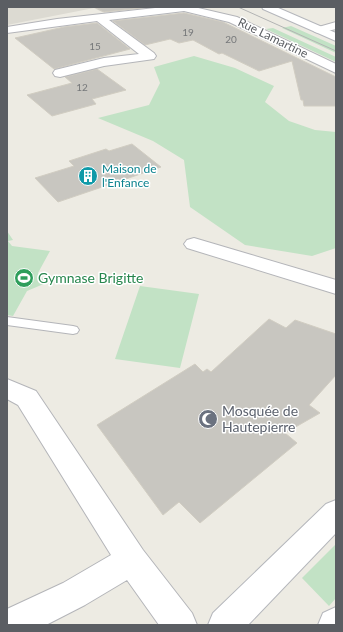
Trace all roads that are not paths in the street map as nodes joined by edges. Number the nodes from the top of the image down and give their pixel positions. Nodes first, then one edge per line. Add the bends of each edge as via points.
1 (267, 7) edge
2 (184, 8) edge
3 (99, 17) junction
4 (336, 25) edge
5 (7, 30) edge
6 (319, 30) junction
7 (336, 37) edge
8 (336, 69) edge
9 (60, 73) dead end
10 (194, 244) dead end
11 (336, 287) edge
12 (7, 321) edge
13 (73, 330) dead end
14 (7, 388) edge
15 (336, 513) edge
16 (132, 560) junction
17 (11, 625) edge
18 (180, 625) edge
19 (225, 625) edge

1 - 6 street
2 - 3 street, Rue Lamartine
2 - 8 street, Rue Lamartine via 233,19
3 - 5 street, Rue Lamartine
3 - 9 street via 150,56 104,62
4 - 6 street
6 - 7 street
10 - 11 street
12 - 13 lane
14 - 16 street via 27,398
15 - 19 street
16 - 17 street via 74,594
16 - 18 street

